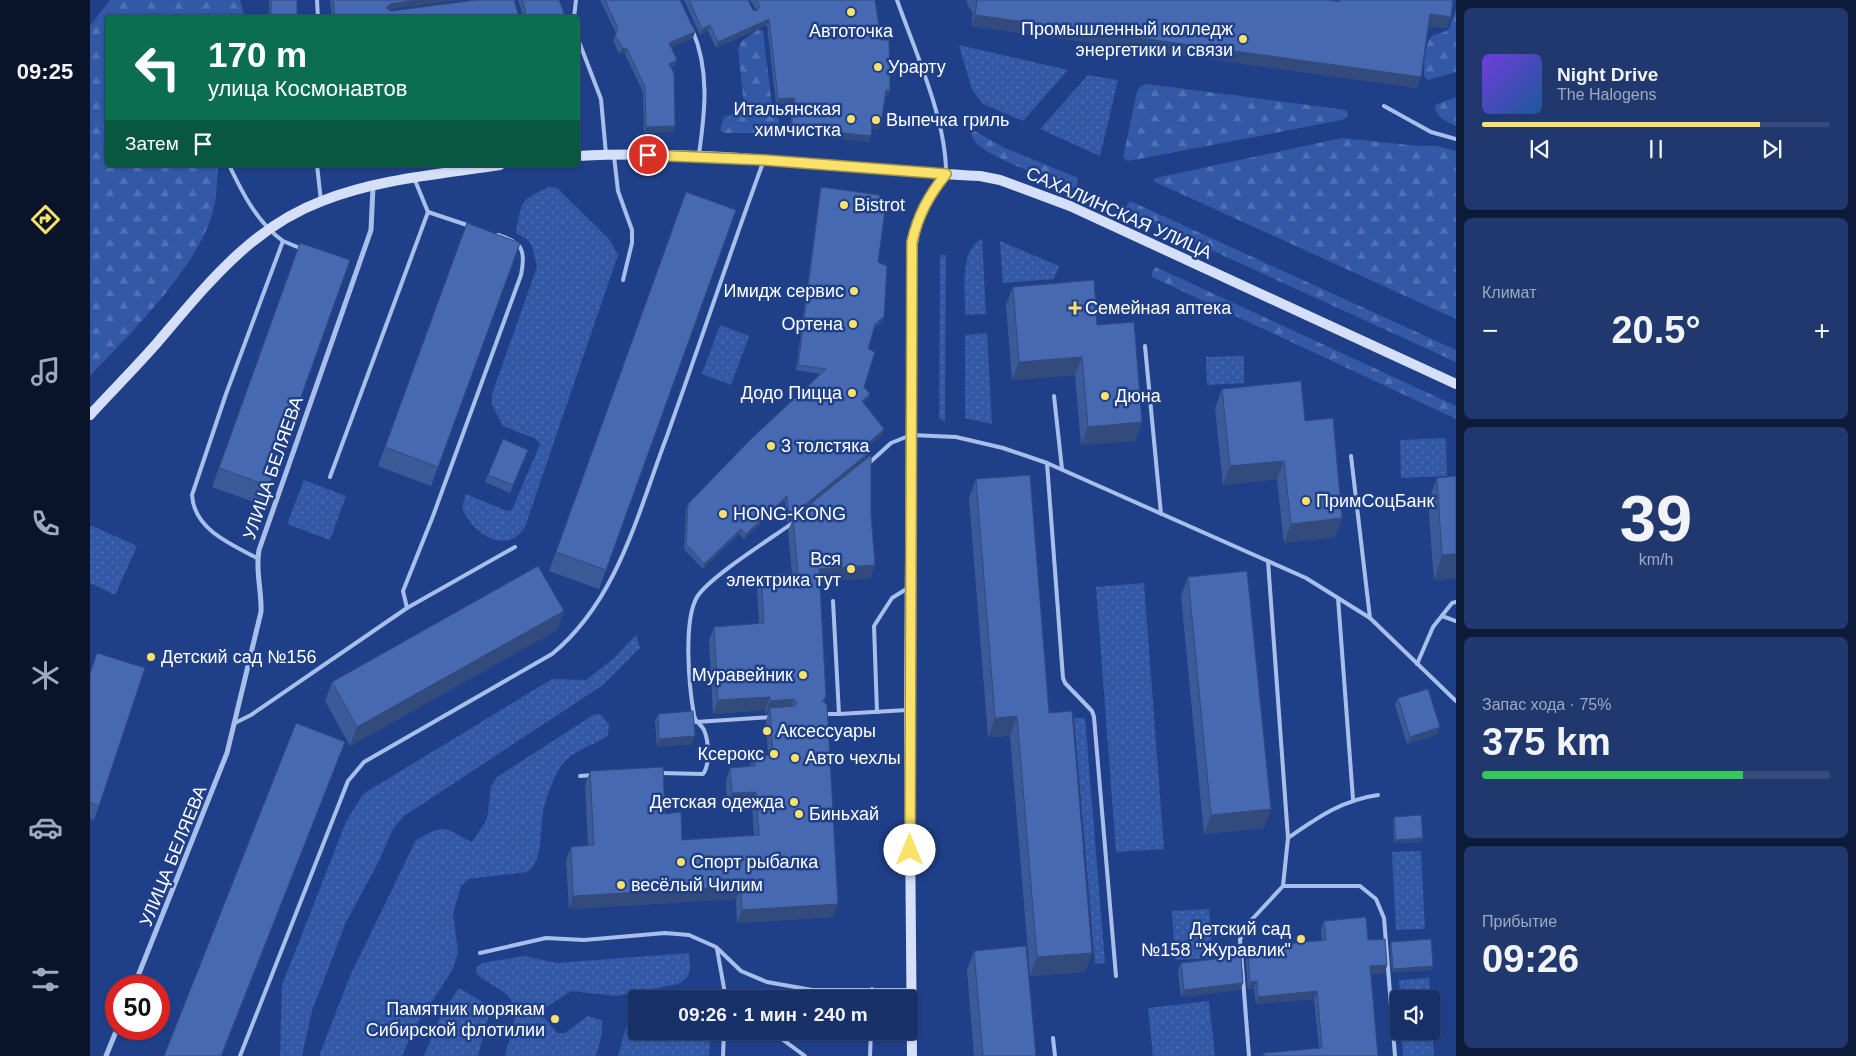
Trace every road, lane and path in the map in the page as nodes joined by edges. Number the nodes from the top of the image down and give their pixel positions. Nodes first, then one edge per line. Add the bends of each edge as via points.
1 (317, 0) edge
2 (576, 0) edge
3 (897, 0) edge
4 (318, 15) edge
5 (574, 15) edge
6 (691, 26) edge
7 (580, 44) edge
8 (1384, 106) dead end
9 (1456, 139) edge
10 (610, 154) junction
11 (580, 156) edge
12 (698, 157) junction
13 (764, 160) junction
14 (230, 167) edge
15 (317, 167) edge
16 (487, 167) edge
17 (946, 174) junction
18 (414, 178) junction
19 (373, 187) junction
20 (321, 201) junction
21 (428, 212) junction
22 (472, 226) edge
23 (266, 229) junction
24 (490, 232) edge
25 (283, 241) junction
26 (304, 250) edge
27 (623, 280) dead end
28 (1145, 346) dead end
29 (1456, 384) edge
30 (1054, 396) dead end
31 (90, 415) edge
32 (911, 435) junction
33 (1351, 456) dead end
34 (1047, 463) junction
35 (863, 468) edge
36 (1062, 469) junction
37 (330, 478) dead end
38 (1161, 514) junction
39 (797, 520) edge
40 (515, 547) dead end
41 (257, 558) junction
42 (1268, 561) junction
43 (910, 587) junction
44 (1338, 598) junction
45 (833, 600) dead end
46 (1456, 602) edge
47 (407, 608) junction
48 (1442, 616) junction
49 (1370, 618) junction
50 (1456, 621) edge
51 (1417, 664) junction
52 (1456, 701) edge
53 (909, 710) junction
54 (877, 712) junction
55 (821, 714) edge
56 (839, 714) junction
57 (780, 716) edge
58 (696, 722) junction
59 (235, 724) junction
60 (655, 773) edge
61 (596, 775) edge
62 (580, 776) dead end
63 (1378, 795) dead end
64 (1353, 800) junction
65 (1288, 838) junction
66 (1283, 886) junction
67 (716, 947) junction
68 (480, 953) dead end
69 (138, 975) edge
70 (1116, 976) dead end
71 (872, 989) joint
72 (724, 990) edge
73 (912, 990) joint
74 (1053, 1038) dead end
75 (113, 1040) edge
76 (724, 1040) edge
77 (783, 1040) edge
78 (871, 1040) edge
79 (912, 1040) edge
80 (106, 1056) edge
81 (240, 1056) edge
82 (723, 1056) edge
83 (805, 1056) edge
84 (870, 1056) edge
85 (912, 1056) edge
86 (1055, 1056) edge
87 (1249, 1056) edge
88 (1394, 1056) edge

1 - 4 lane
2 - 5 lane
3 - 17 lane via 933,104 946,151
6 - 12 lane via 701,52 706,95
7 - 10 lane via 600,99
8 - 9 lane via 1431,132
10 - 11 main road, САХАЛИНСКАЯ УЛИЦА
10 - 12 main road, САХАЛИНСКАЯ УЛИЦА
10 - 27 lane via 618,191 632,230
12 - 13 main road, САХАЛИНСКАЯ УЛИЦА
13 - 17 main road, САХАЛИНСКАЯ УЛИЦА
13 - 81 lane via 671,424 610,584 568,642 364,762 348,781
14 - 23 lane
15 - 20 lane
16 - 18 main road
17 - 29 main road, САХАЛИНСКАЯ УЛИЦА via 1000,180 1070,206
17 - 32 main road via 928,197 912,242
18 - 19 main road
18 - 21 lane
19 - 20 main road
19 - 41 street, УЛИЦА БЕЛЯЕВА via 371,230
20 - 23 main road
21 - 22 lane
21 - 37 lane
23 - 25 lane
23 - 31 main road via 202,290
24 - 47 lane via 520,246 524,258 521,275 403,591
25 - 26 lane
25 - 41 lane via 192,495 193,508 199,520 228,542
28 - 38 lane
30 - 36 lane
32 - 34 lane via 956,438 1003,448
32 - 35 lane via 891,443
32 - 43 main road
33 - 49 lane
34 - 36 lane
34 - 70 lane via 1063,678 1094,717
36 - 38 lane
38 - 42 lane
39 - 58 lane via 719,576 697,598 689,624
40 - 47 lane
41 - 59 street, УЛИЦА БЕЛЯЕВА via 261,612
42 - 44 lane via 1306,578
42 - 65 lane
43 - 53 main road
43 - 54 lane via 892,598 874,626
44 - 49 lane
44 - 64 lane
45 - 56 lane
46 - 48 lane
47 - 59 lane
48 - 50 lane
48 - 51 lane via 1433,627
49 - 51 lane
51 - 52 lane
53 - 54 lane
53 - 73 main road
54 - 56 lane
55 - 56 lane
57 - 58 lane
58 - 60 lane via 705,732 707,768 703,774
59 - 69 street, УЛИЦА БЕЛЯЕВА via 210,800
61 - 62 lane
63 - 64 lane
64 - 65 lane via 1325,813
65 - 66 lane
66 - 87 lane via 1244,928 1240,940
66 - 88 lane via 1360,886 1376,899 1384,918
67 - 68 lane via 689,935 664,934 584,940 546,938
67 - 71 lane via 741,971 767,982 812,990
67 - 72 lane
71 - 73 lane
74 - 86 lane
75 - 80 street
76 - 82 lane
77 - 83 lane
78 - 84 lane
79 - 85 main road

